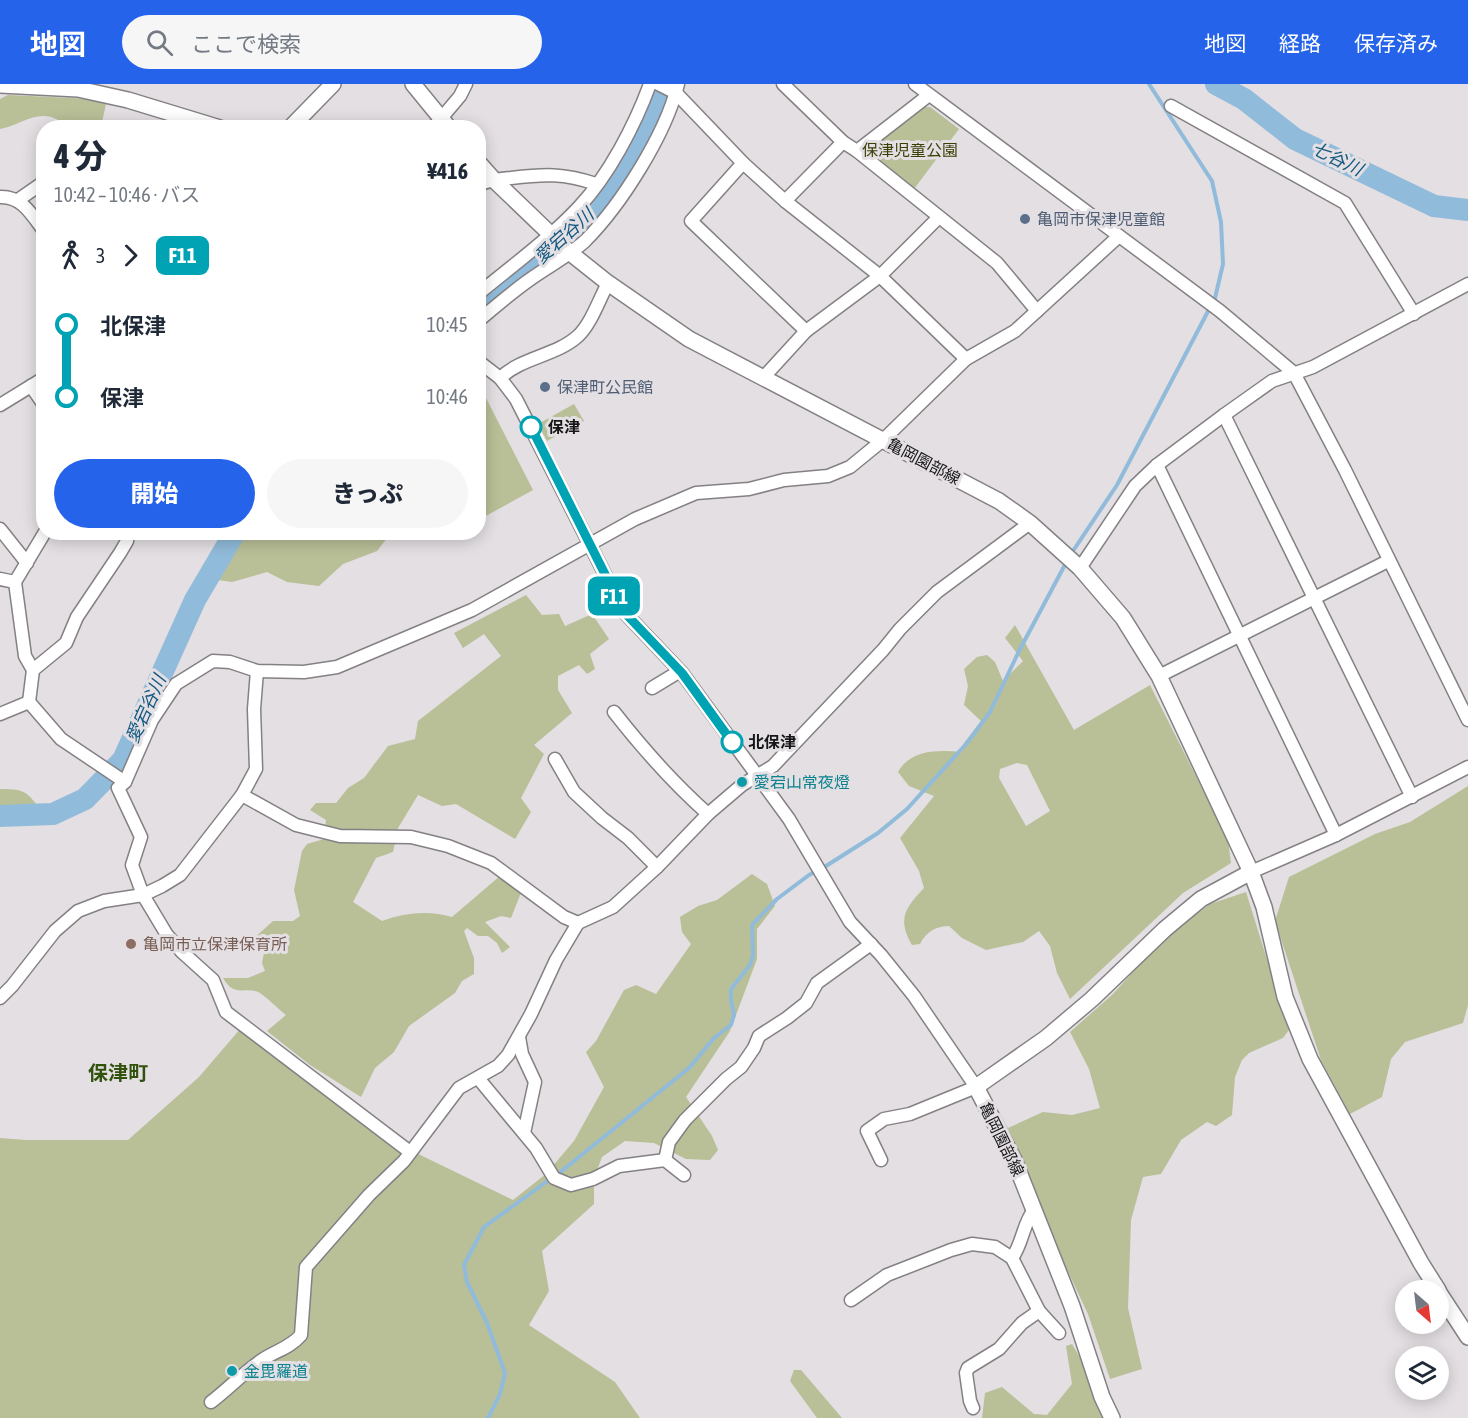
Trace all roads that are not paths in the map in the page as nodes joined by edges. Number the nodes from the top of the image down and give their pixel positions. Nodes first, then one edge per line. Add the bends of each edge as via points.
1 (413, 84) edge
2 (466, 84) edge
3 (650, 84) edge
4 (658, 84) edge
5 (783, 84) edge
6 (915, 84) edge
7 (0, 85) edge
8 (329, 85) edge
9 (676, 89) edge
10 (929, 95) junction
11 (1171, 106) dead end
12 (194, 120) edge
13 (297, 120) edge
14 (437, 120) edge
15 (443, 120) edge
16 (843, 142) junction
17 (857, 151) junction
18 (743, 163) junction
19 (486, 171) edge
20 (494, 180) junction
21 (486, 182) edge
22 (596, 184) junction
23 (36, 188) edge
24 (0, 197) edge
25 (18, 200) junction
26 (784, 201) junction
27 (939, 217) junction
28 (36, 220) edge
29 (552, 236) junction
30 (1119, 236) junction
31 (568, 251) junction
32 (880, 276) junction
33 (608, 284) junction
34 (1468, 284) edge
35 (486, 288) edge
36 (1037, 311) junction
37 (486, 314) edge
38 (1414, 314) junction
39 (806, 332) junction
40 (966, 358) junction
41 (486, 367) edge
42 (1294, 372) junction
43 (500, 378) junction
44 (763, 378) junction
45 (36, 383) edge
46 (31, 386) junction
47 (36, 393) edge
48 (0, 405) edge
49 (1224, 415) junction
50 (883, 440) junction
51 (1156, 465) junction
52 (1030, 523) junction
53 (0, 529) edge
54 (40, 540) edge
55 (127, 540) edge
56 (589, 545) junction
57 (1388, 561) junction
58 (27, 563) junction
59 (1078, 566) junction
60 (0, 579) edge
61 (15, 582) junction
62 (1314, 599) junction
63 (1238, 636) junction
64 (33, 670) junction
65 (680, 670) junction
66 (257, 671) junction
67 (1159, 676) junction
68 (652, 688) dead end
69 (29, 702) junction
70 (614, 712) dead end
71 (0, 714) edge
72 (1468, 720) edge
73 (555, 759) dead end
74 (1468, 767) edge
75 (758, 776) junction
76 (121, 780) junction
77 (242, 795) junction
78 (1412, 797) junction
79 (708, 814) junction
80 (1336, 835) junction
81 (657, 867) junction
82 (1251, 872) junction
83 (143, 895) junction
84 (578, 923) junction
85 (871, 944) junction
86 (0, 998) edge
87 (519, 1037) junction
88 (478, 1078) junction
89 (976, 1087) junction
90 (524, 1133) junction
91 (410, 1152) junction
92 (665, 1160) junction
93 (881, 1160) dead end
94 (684, 1175) dead end
95 (1034, 1210) junction
96 (1012, 1258) junction
97 (1432, 1280) edge
98 (851, 1300) dead end
99 (1449, 1307) edge
100 (1039, 1311) junction
101 (1059, 1333) dead end
102 (1468, 1337) edge
103 (211, 1402) dead end
104 (973, 1408) dead end
105 (1112, 1418) edge

1 - 14 main road
2 - 15 street
3 - 22 street via 639,115
4 - 9 street
5 - 16 street
6 - 10 street
7 - 12 main road via 78,89
8 - 13 main road
9 - 18 street
9 - 31 street via 638,172 584,241
10 - 17 street
10 - 30 street
11 - 38 street via 1345,203
16 - 17 street
16 - 26 street
17 - 27 street
18 - 26 street
18 - 39 street via 691,221
19 - 20 main road, 亀岡園部線
20 - 21 street
20 - 22 street via 558,174
20 - 29 main road, 亀岡園部線
22 - 29 street
23 - 25 street
24 - 25 street
25 - 28 street
26 - 32 street
27 - 32 street
27 - 36 street via 997,263
29 - 31 main road, 亀岡園部線
29 - 35 street
30 - 36 street
30 - 42 street
31 - 33 main road, 亀岡園部線
31 - 37 street
32 - 39 street
32 - 40 street
33 - 43 street via 578,336 510,368
33 - 44 main road, 亀岡園部線 via 688,339
34 - 38 street
36 - 40 street via 1015,331
38 - 42 street via 1313,367
39 - 44 street
40 - 50 street
41 - 43 street
42 - 49 street via 1272,381
42 - 57 street
43 - 56 street via 516,399
44 - 50 main road, 亀岡園部線
45 - 46 street
46 - 47 street
46 - 48 street
49 - 51 street
49 - 62 street
50 - 52 main road, 亀岡園部線 via 999,501
50 - 56 street via 850,467 828,476 696,493 635,519
51 - 59 street via 1135,486
51 - 63 street
52 - 59 main road, 亀岡園部線
52 - 75 street via 937,592 811,727
53 - 58 street
54 - 58 street
55 - 64 street via 77,617 66,643
56 - 65 street via 624,612
56 - 66 street via 472,610 337,667 304,672
57 - 62 street
57 - 72 street
58 - 61 street
59 - 67 main road, 亀岡園部線 via 1123,618
60 - 61 street
61 - 64 street via 24,656
62 - 63 street
62 - 78 street
63 - 67 street
63 - 80 street
64 - 69 street
65 - 68 street
65 - 75 street
66 - 76 street via 213,661 176,684
66 - 77 street via 256,769
67 - 82 main road, 亀岡園部線
69 - 71 street
69 - 76 street via 61,739
70 - 79 street via 643,749
73 - 81 street via 574,792
74 - 78 street
75 - 79 street
75 - 85 street via 789,819 850,922
76 - 83 street via 118,788 141,837 132,865
77 - 83 street via 180,875
77 - 84 street via 296,825 340,836 411,837 448,846 491,863
78 - 80 street
79 - 81 street
80 - 82 street
81 - 84 street via 613,907
82 - 89 main road, 亀岡園部線 via 1201,899 1046,1038
82 - 97 main road, 亀岡園部線 via 1264,908 1285,997 1310,1059
83 - 86 street via 104,901 78,911 54,930
83 - 91 street via 167,935 213,980 226,1012
84 - 87 street
85 - 89 street via 914,996
85 - 92 street via 817,983 806,1003 759,1036 741,1067 685,1120 669,1142
87 - 88 street via 498,1066
87 - 90 street via 535,1082
88 - 90 street
88 - 91 street via 459,1088
89 - 93 street via 910,1114 884,1119 867,1131
89 - 95 main road, 亀岡園部線 via 1015,1162
90 - 92 street via 554,1178 571,1185 619,1166
91 - 103 street via 306,1267 301,1335 238,1377
92 - 94 street
95 - 96 street
95 - 105 main road, 亀岡園部線
96 - 98 street via 995,1247 972,1244 887,1275
96 - 100 street
99 - 102 main road, 亀岡園部線
100 - 101 street
100 - 104 street via 999,1349 968,1368

